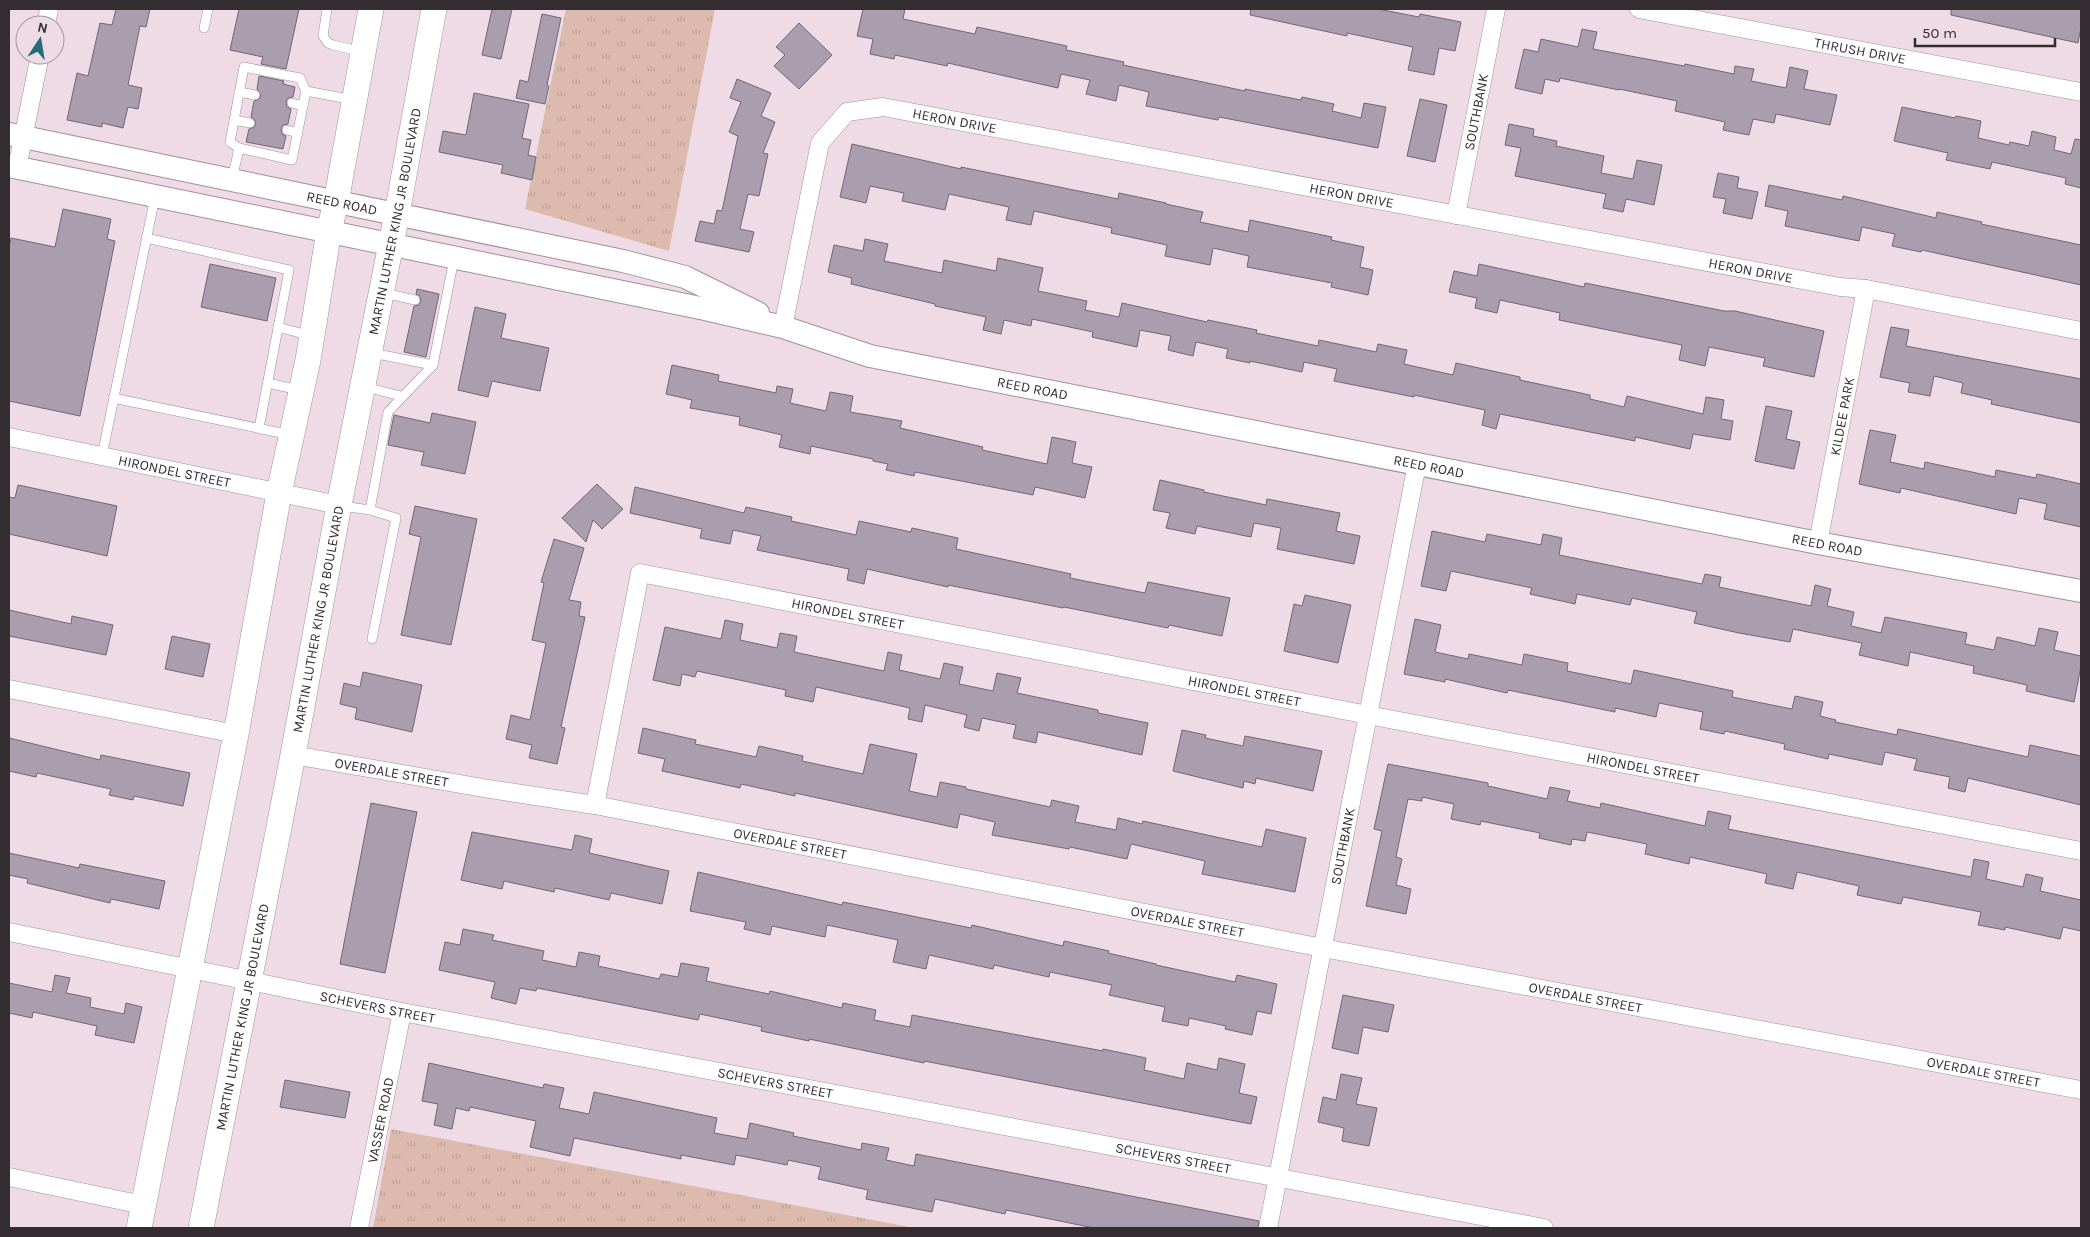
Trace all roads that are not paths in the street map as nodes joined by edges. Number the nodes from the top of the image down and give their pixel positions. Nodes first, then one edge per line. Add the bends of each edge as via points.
1 (208, 9) edge
2 (327, 9) edge
3 (371, 9) edge
4 (434, 9) edge
5 (1496, 9) edge
6 (1639, 9) edge
7 (204, 28) dead end
8 (363, 52) junction
9 (37, 65) edge
10 (306, 91) junction
11 (239, 92) junction
12 (2081, 92) edge
13 (255, 95) dead end
14 (354, 100) junction
15 (292, 103) dead end
16 (303, 106) junction
17 (234, 120) junction
18 (250, 123) dead end
19 (287, 130) dead end
20 (298, 133) junction
21 (16, 135) edge
22 (239, 148) junction
23 (13, 167) edge
24 (232, 180) junction
25 (155, 197) junction
26 (336, 202) junction
27 (397, 214) junction
28 (1456, 215) junction
29 (329, 232) junction
30 (146, 238) junction
31 (391, 243) junction
32 (454, 256) junction
33 (1866, 289) junction
34 (381, 293) junction
35 (415, 300) dead end
36 (278, 327) junction
37 (782, 327) junction
38 (2081, 331) edge
39 (312, 336) junction
40 (369, 352) junction
41 (433, 366) junction
42 (268, 383) junction
43 (362, 387) junction
44 (301, 390) junction
45 (401, 396) junction
46 (113, 398) junction
47 (259, 428) junction
48 (291, 435) junction
49 (9, 437) edge
50 (102, 456) junction
51 (1417, 464) junction
52 (279, 493) junction
53 (339, 506) junction
54 (370, 510) junction
55 (1818, 543) junction
56 (2081, 591) edge
57 (372, 639) dead end
58 (9, 688) edge
59 (1368, 715) junction
60 (236, 734) junction
61 (293, 754) junction
62 (595, 806) junction
63 (2081, 851) edge
64 (9, 932) edge
65 (1323, 948) junction
66 (190, 969) junction
67 (250, 982) junction
68 (402, 1012) junction
69 (2081, 1090) edge
70 (9, 1176) edge
71 (1278, 1178) junction
72 (141, 1216) edge
73 (201, 1228) edge
74 (358, 1228) edge
75 (1268, 1228) edge
76 (1544, 1228) edge

1 - 7 lane
2 - 8 lane via 323,36 328,43
3 - 8 main road
4 - 27 main road, MARTIN LUTHER KING JR BOULEVARD
5 - 28 street, SOUTHBANK
6 - 12 street, THRUSH DRIVE
8 - 14 main road
9 - 21 street
10 - 11 lane via 300,78 244,67
10 - 14 lane
10 - 16 lane
11 - 13 lane
11 - 17 lane
14 - 26 main road
15 - 16 lane
16 - 20 lane
17 - 18 lane
17 - 22 lane via 230,142
19 - 20 lane
20 - 22 lane via 292,160
21 - 23 street
21 - 24 street, REED ROAD
22 - 24 lane
23 - 25 street, REED ROAD
24 - 26 street, REED ROAD
25 - 29 street, REED ROAD
25 - 30 lane
26 - 27 street, REED ROAD
26 - 29 main road
27 - 31 main road, MARTIN LUTHER KING JR BOULEVARD
27 - 37 street, REED ROAD via 685,277
28 - 33 street, HERON DRIVE
28 - 37 street, HERON DRIVE via 883,107 847,112 820,143
29 - 31 street, REED ROAD
29 - 39 main road
30 - 36 lane via 289,270
30 - 46 lane
31 - 32 street, REED ROAD
31 - 34 main road, MARTIN LUTHER KING JR BOULEVARD
32 - 37 street, REED ROAD
32 - 41 lane via 441,306
33 - 38 street, HERON DRIVE
33 - 55 street, KILDEE PARK
34 - 35 lane
34 - 40 main road, MARTIN LUTHER KING JR BOULEVARD
36 - 39 lane
36 - 42 lane
37 - 51 street, REED ROAD via 870,356
39 - 44 main road
40 - 41 lane
40 - 43 main road, MARTIN LUTHER KING JR BOULEVARD
41 - 45 lane
42 - 44 lane
42 - 47 lane
43 - 45 lane
43 - 53 main road, MARTIN LUTHER KING JR BOULEVARD
44 - 48 main road
45 - 54 lane via 388,412
46 - 47 lane
46 - 50 lane
47 - 48 lane
48 - 52 main road
49 - 50 street, HIRONDEL STREET
50 - 52 street, HIRONDEL STREET
51 - 55 street, REED ROAD
51 - 59 street, SOUTHBANK
52 - 53 street, HIRONDEL STREET
52 - 60 main road
53 - 54 lane
53 - 61 main road, MARTIN LUTHER KING JR BOULEVARD
54 - 57 lane via 396,518
55 - 56 street, REED ROAD
58 - 60 street
59 - 62 street, HIRONDEL STREET via 640,573
59 - 63 street, HIRONDEL STREET
59 - 65 street, SOUTHBANK
60 - 66 main road
61 - 62 street, OVERDALE STREET
61 - 67 main road, MARTIN LUTHER KING JR BOULEVARD
62 - 65 street, OVERDALE STREET
64 - 66 street, SCHEVERS STREET
65 - 69 street, OVERDALE STREET
65 - 71 street, SOUTHBANK
66 - 67 street, SCHEVERS STREET
66 - 72 main road
67 - 68 street, SCHEVERS STREET
67 - 73 main road, MARTIN LUTHER KING JR BOULEVARD
68 - 71 street, SCHEVERS STREET
68 - 74 street, VASSER ROAD
70 - 72 street
71 - 75 street, SOUTHBANK
71 - 76 street, SCHEVERS STREET

